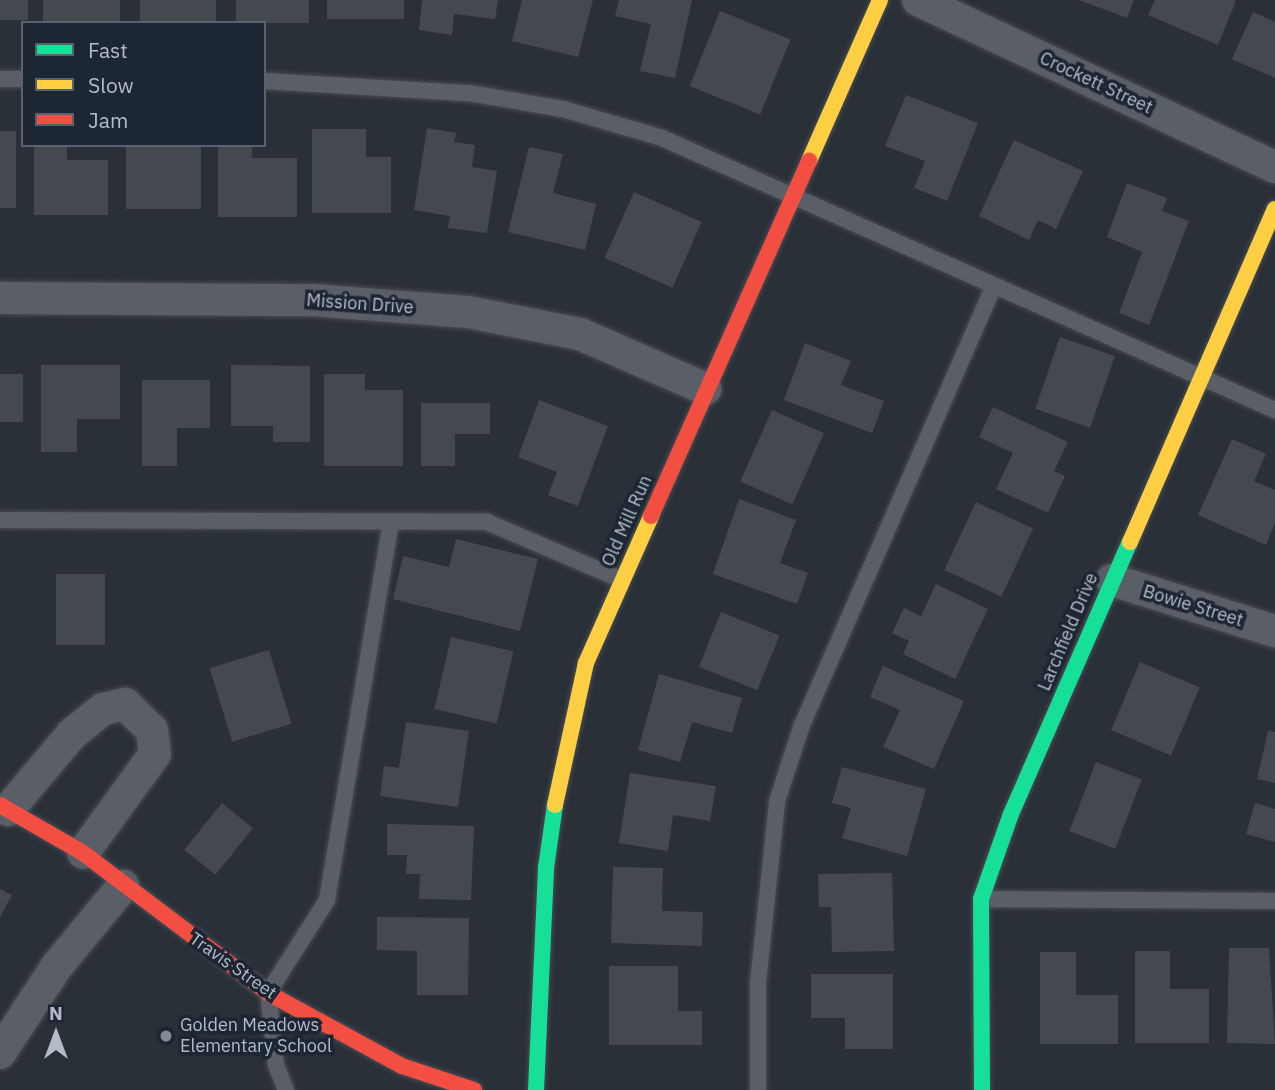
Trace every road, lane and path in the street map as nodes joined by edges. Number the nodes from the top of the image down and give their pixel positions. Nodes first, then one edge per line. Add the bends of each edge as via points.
1 (880, 0) edge
2 (918, 0) edge
3 (0, 79) edge
4 (21, 79) edge
5 (266, 81) edge
6 (1275, 166) edge
7 (793, 196) junction
8 (1275, 209) edge
9 (993, 288) junction
10 (0, 298) edge
11 (1200, 379) junction
12 (706, 389) junction
13 (1275, 411) edge
14 (0, 520) edge
15 (391, 521) junction
16 (622, 580) junction
17 (1112, 580) junction
18 (1275, 631) edge
19 (4, 808) edge
20 (83, 853) junction
21 (123, 886) junction
22 (981, 899) junction
23 (1275, 901) edge
24 (268, 993) junction
25 (2, 1047) edge
26 (286, 1090) edge
27 (474, 1090) edge
28 (537, 1090) edge
29 (758, 1090) edge
30 (982, 1090) edge

1 - 7 street, Old Mill Run
2 - 6 street, Crockett Street
3 - 4 lane
5 - 7 lane via 379,84 564,109 662,138
7 - 9 lane
7 - 12 street, Old Mill Run
8 - 11 street, Larchfield Drive
9 - 11 lane
9 - 29 lane via 808,712 777,801 758,983
10 - 12 street, Mission Drive via 312,300 468,312 580,334
11 - 13 lane
11 - 17 street, Larchfield Drive
12 - 16 street, Old Mill Run
14 - 15 lane
15 - 16 lane via 487,522
15 - 24 lane via 327,900
16 - 28 street, Old Mill Run via 586,663 562,759 546,868
17 - 18 street, Bowie Street
17 - 22 street, Larchfield Drive via 1011,814
19 - 20 street, Travis Street
19 - 20 street, Travis Street via 72,734 103,709 125,704 152,730 155,754
20 - 21 street, Travis Street
21 - 24 street, Travis Street
21 - 25 street via 57,966
22 - 23 lane
22 - 30 street, Larchfield Drive
24 - 26 lane via 276,1065
24 - 27 street, Travis Street via 402,1066

